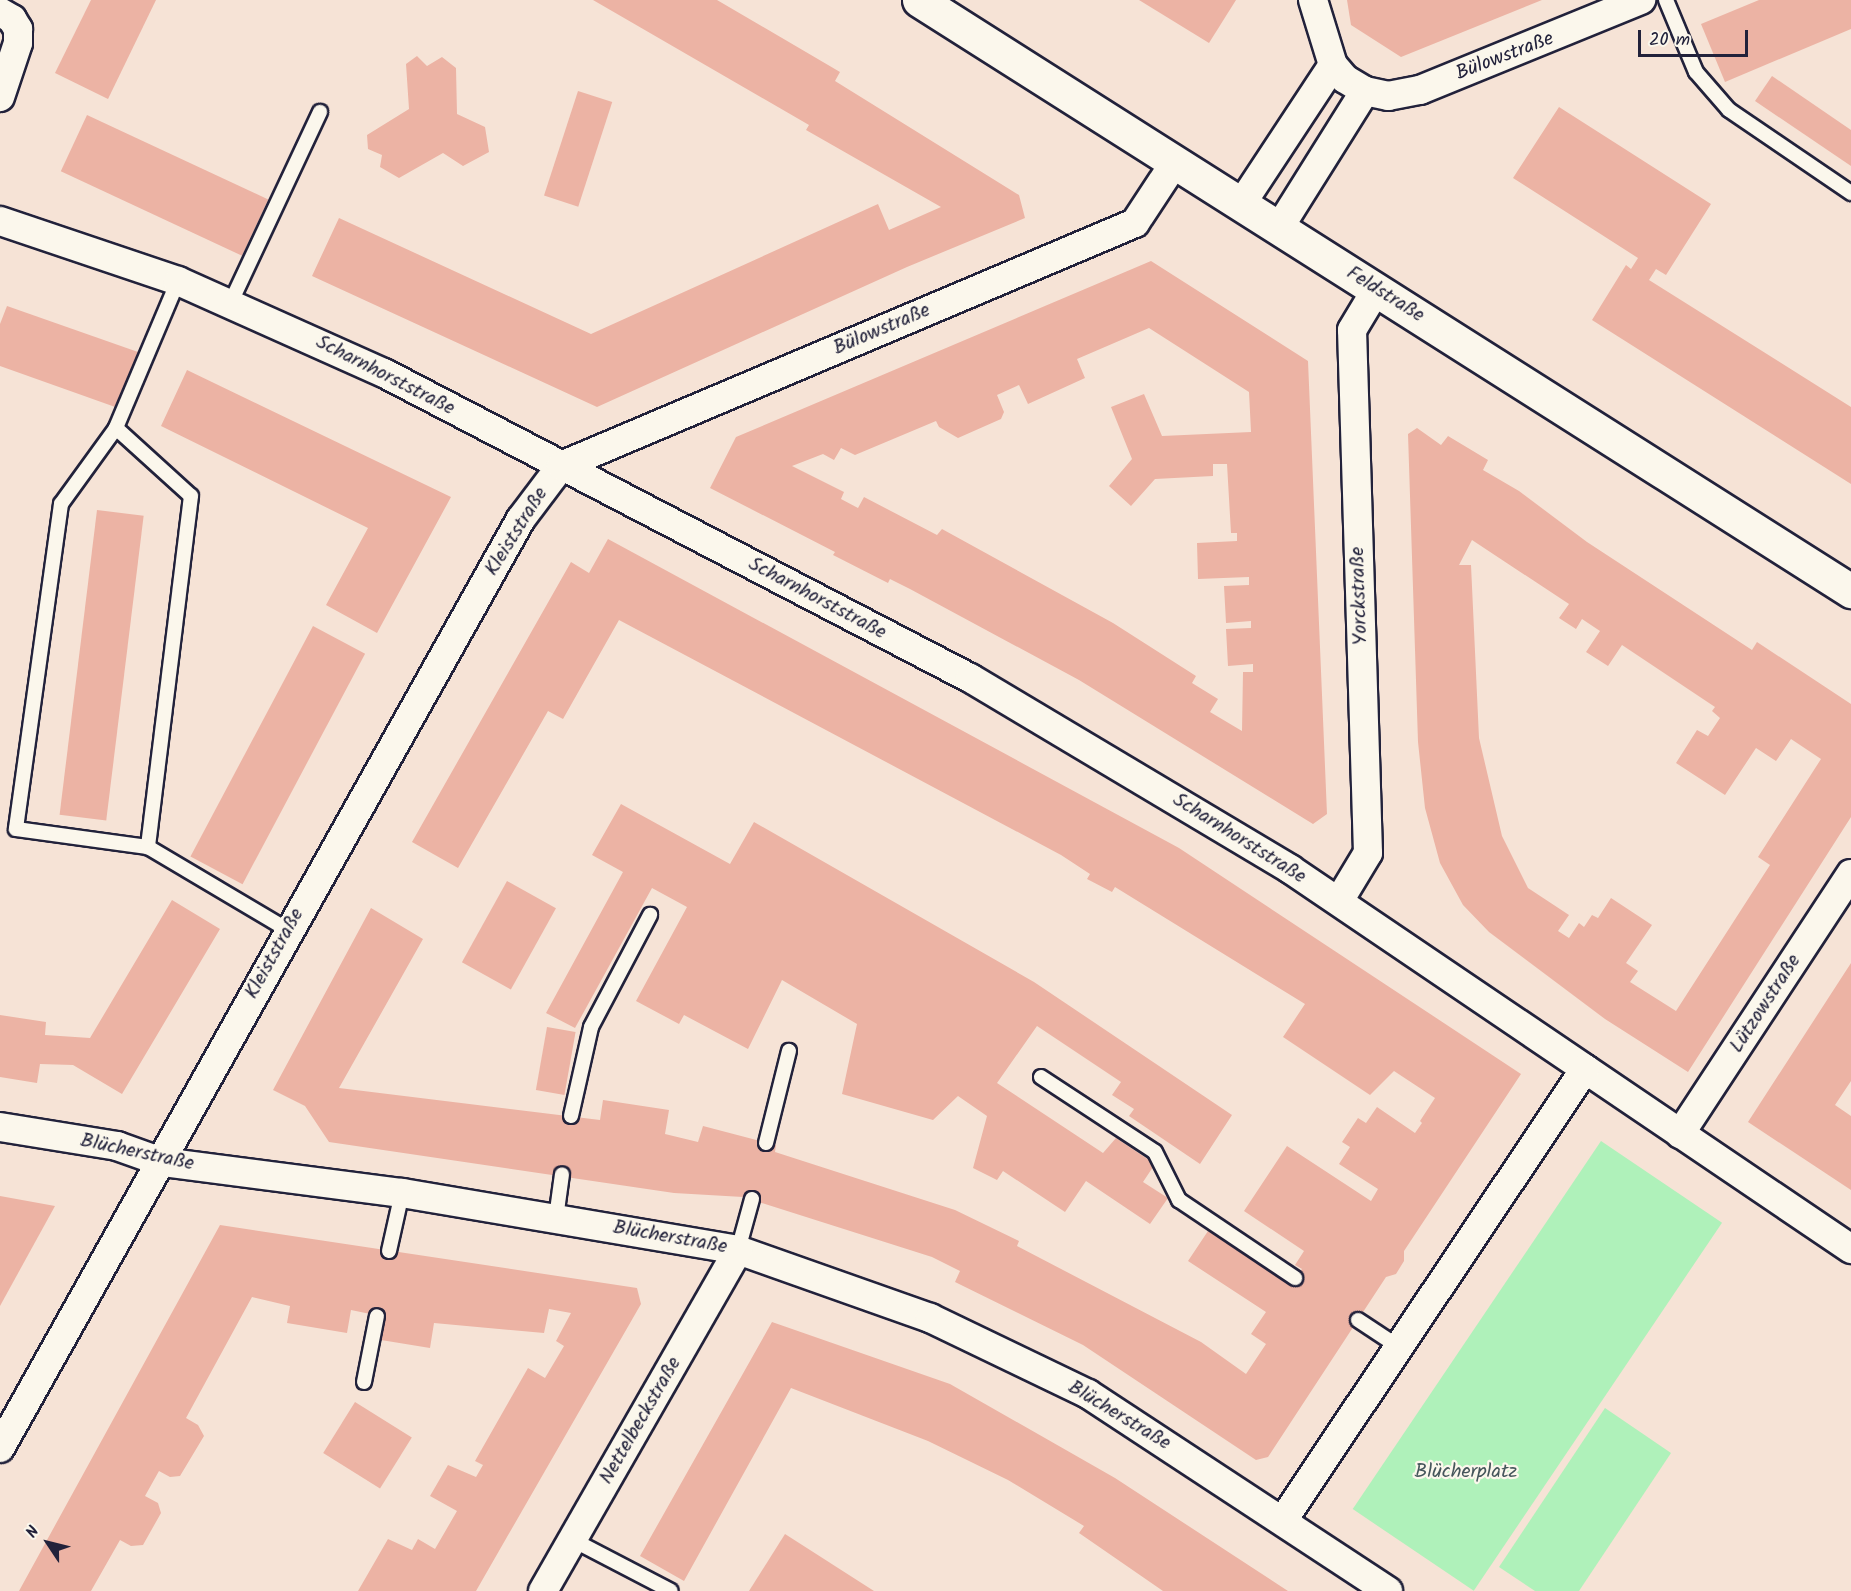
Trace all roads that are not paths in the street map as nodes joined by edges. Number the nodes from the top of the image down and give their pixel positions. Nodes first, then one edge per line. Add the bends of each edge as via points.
1 (919, 0) edge
2 (1313, 0) edge
3 (1641, 0) edge
4 (1666, 0) edge
5 (0, 12) edge
6 (1333, 64) junction
7 (1365, 91) junction
8 (0, 97) edge
9 (320, 111) dead end
10 (1175, 162) junction
11 (1851, 193) edge
12 (1242, 203) junction
13 (0, 221) edge
14 (1279, 228) junction
15 (178, 281) junction
16 (1377, 290) junction
17 (231, 302) junction
18 (116, 428) junction
19 (561, 466) junction
20 (1851, 591) edge
21 (148, 847) junction
22 (1851, 874) edge
23 (1339, 902) junction
24 (650, 915) dead end
25 (288, 930) junction
26 (789, 1051) dead end
27 (1585, 1069) junction
28 (1041, 1077) dead end
29 (570, 1116) dead end
30 (0, 1127) edge
31 (1680, 1134) junction
32 (766, 1143) dead end
33 (162, 1162) junction
34 (562, 1174) dead end
35 (402, 1193) junction
36 (752, 1199) dead end
37 (556, 1218) junction
38 (1851, 1249) edge
39 (738, 1250) junction
40 (389, 1251) dead end
41 (1295, 1278) dead end
42 (377, 1316) dead end
43 (1358, 1320) dead end
44 (1399, 1347) junction
45 (364, 1382) dead end
46 (0, 1448) edge
47 (1283, 1520) junction
48 (573, 1540) junction
49 (543, 1591) edge
50 (671, 1591) edge
51 (1388, 1591) edge

1 - 10 street, Feldstraße
2 - 6 street
3 - 7 street, Bülowstraße via 1420,90 1388,96
4 - 11 lane via 1696,72 1729,110
5 - 8 street via 12,19 18,43
6 - 7 street, Bülowstraße via 1345,79
6 - 12 street
7 - 14 street
9 - 17 lane
10 - 12 street, Feldstraße
10 - 19 street, Bülowstraße via 1135,223
12 - 14 street, Feldstraße
13 - 15 street, Scharnhorststraße
14 - 16 street, Feldstraße
15 - 17 street, Scharnhorststraße
15 - 18 lane
16 - 20 street, Feldstraße
16 - 23 street, Yorckstraße via 1352,330 1368,853
17 - 19 street, Scharnhorststraße via 384,373
18 - 21 lane via 191,496
18 - 21 lane via 62,504 16,829
19 - 23 street, Scharnhorststraße via 970,678 1173,797
19 - 25 street, Kleiststraße via 521,519
21 - 25 lane
22 - 31 street, Lützowstraße
23 - 27 street, Scharnhorststraße
24 - 29 lane via 591,1027
25 - 33 street, Kleiststraße
26 - 32 lane
27 - 31 street
27 - 44 street
28 - 41 lane via 1155,1152 1179,1200
30 - 33 street, Blücherstraße via 117,1146
31 - 38 street
33 - 35 street, Blücherstraße
33 - 46 street, Kleiststraße
34 - 37 lane
35 - 37 street, Blücherstraße
35 - 40 lane
36 - 39 lane
37 - 39 street, Blücherstraße
39 - 47 street, Blücherstraße via 973,1336 1088,1394
39 - 48 street, Nettelbeckstraße
42 - 45 lane
43 - 44 lane
44 - 47 street
47 - 51 street
48 - 49 street, Nettelbeckstraße
48 - 50 lane

